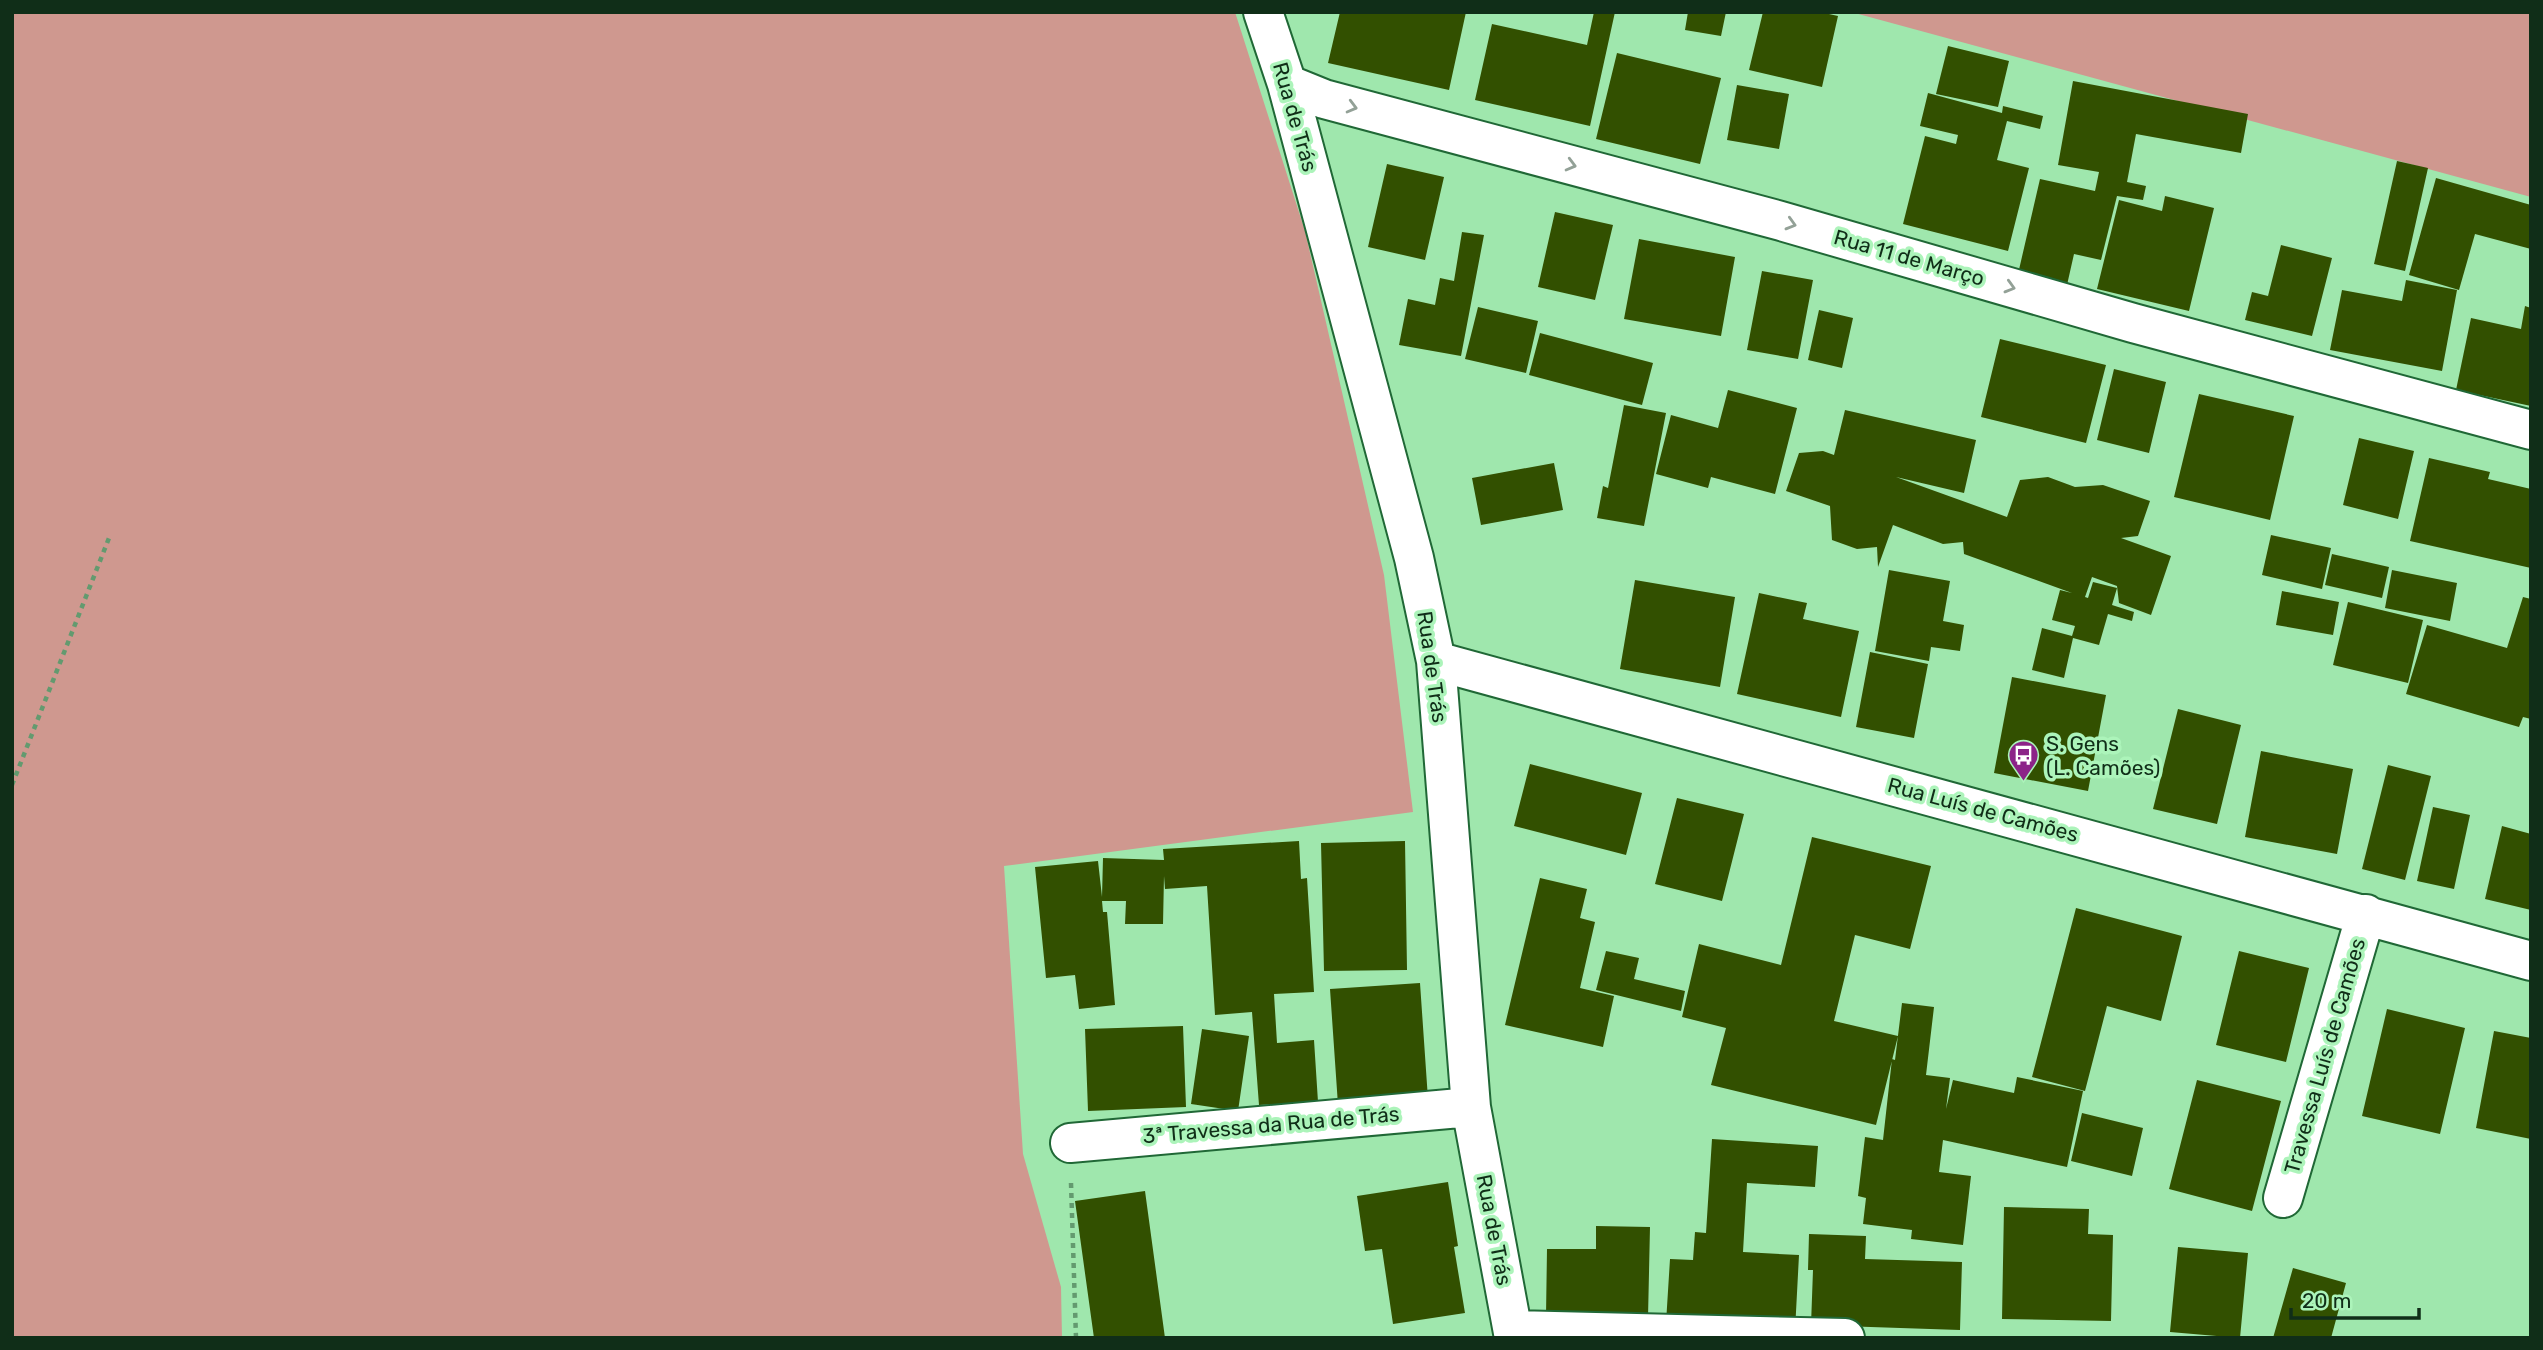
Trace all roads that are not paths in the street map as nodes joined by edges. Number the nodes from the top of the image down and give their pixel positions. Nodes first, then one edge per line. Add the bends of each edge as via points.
1 (1263, 12) edge
2 (1287, 84) junction
3 (2531, 430) edge
4 (1436, 660) junction
5 (2366, 914) junction
6 (2531, 961) edge
7 (1471, 1107) junction
8 (1070, 1143) road end
9 (2283, 1198) dead end
10 (1514, 1334) edge
11 (1845, 1338) edge

1 - 2 street, Rua de Trás
2 -> 3 street, Rua 11 de Março via 1324,99
2 - 4 street, Rua de Trás via 1414,558
4 - 5 street, Rua Luís de Camões
4 - 7 street, Rua de Trás
5 - 6 street, Rua Luís de Camões
5 - 9 street, Travessa Luís de Camões
7 - 8 street, 3ª Travessa da Rua de Trás
7 - 10 street, Rua de Trás
10 - 11 street

